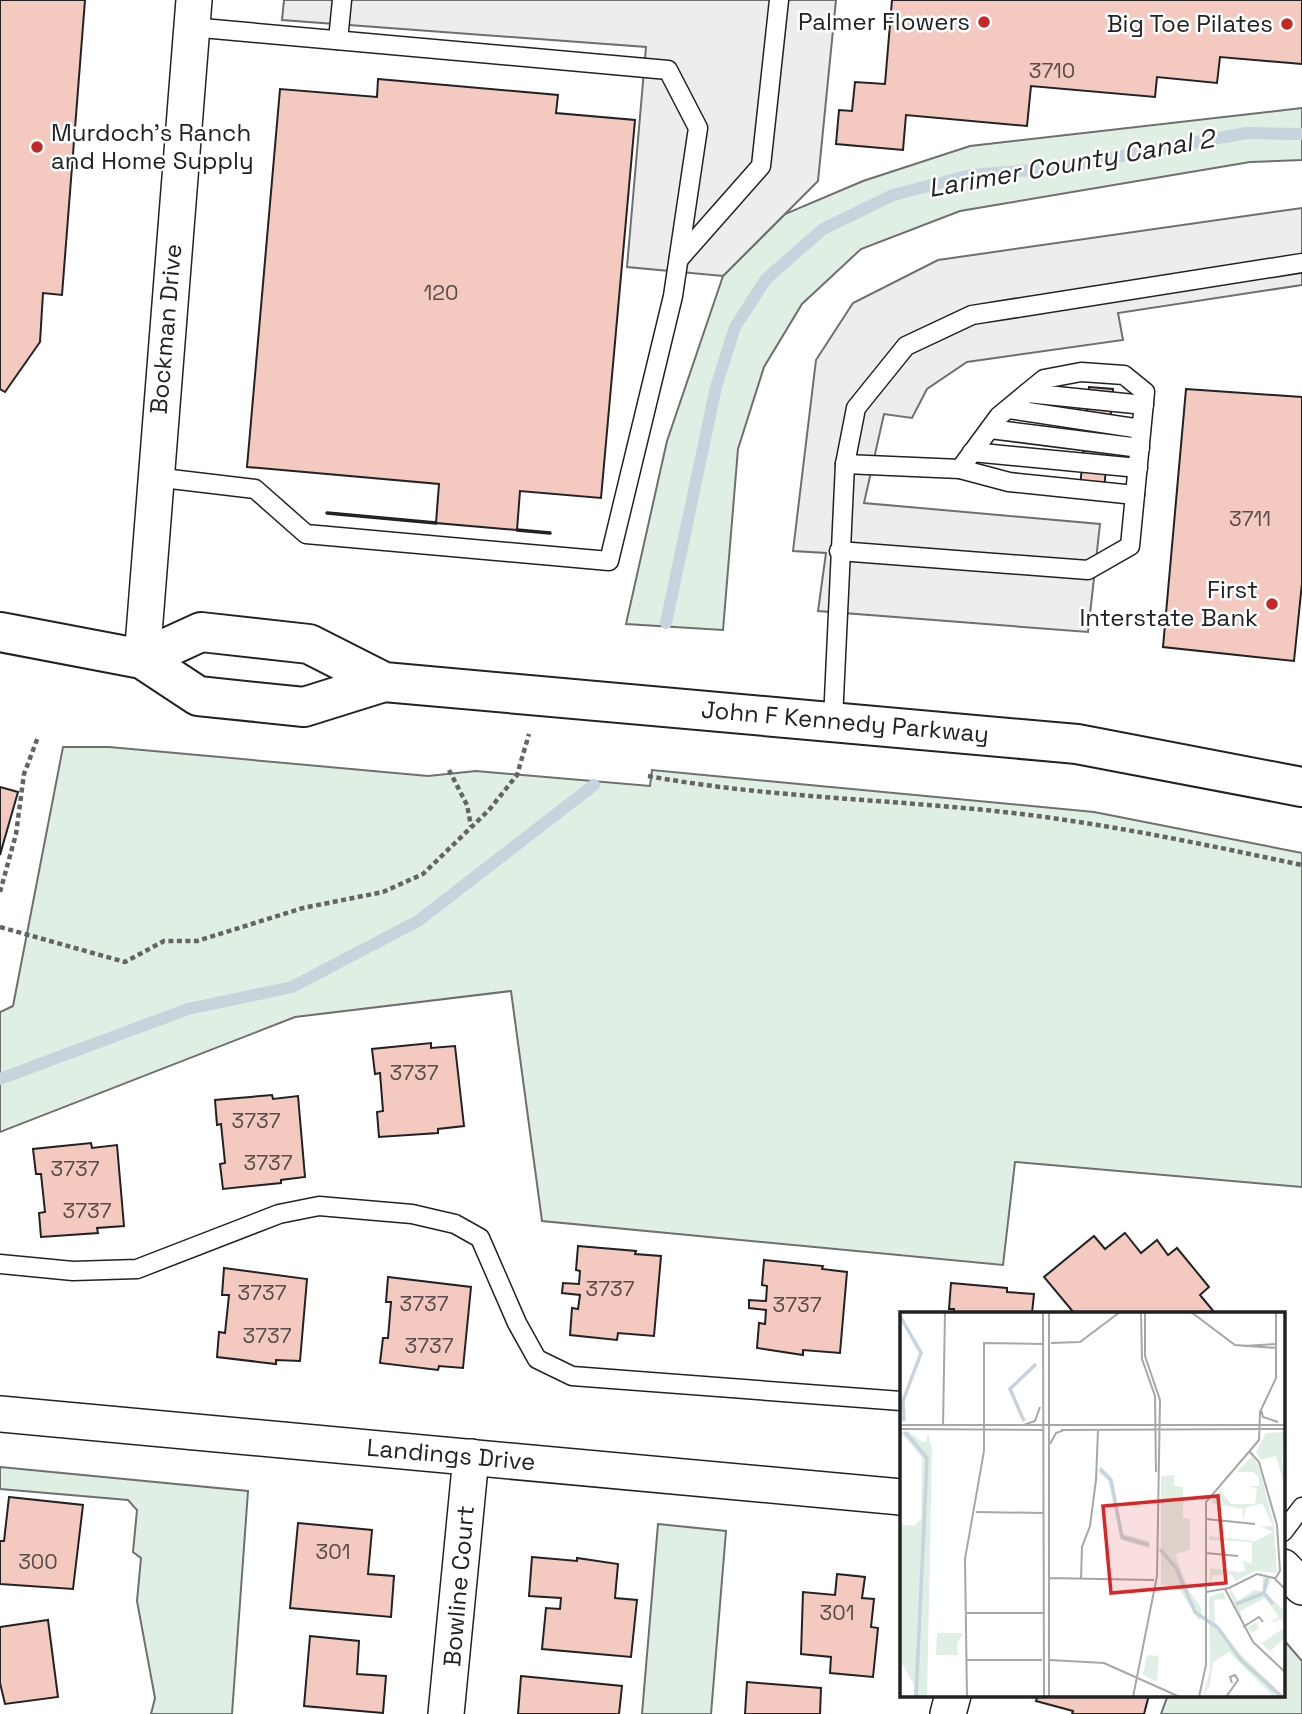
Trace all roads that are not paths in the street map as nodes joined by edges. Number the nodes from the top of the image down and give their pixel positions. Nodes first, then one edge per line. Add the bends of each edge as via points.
1 (342, 0) edge
2 (779, 0) edge
3 (193, 14) edge
4 (338, 40) junction
5 (678, 260) junction
6 (1302, 263) edge
7 (1027, 393) junction
8 (1144, 405) junction
9 (1009, 409) junction
10 (990, 429) junction
11 (1142, 429) junction
12 (1140, 448) junction
13 (972, 452) junction
14 (845, 464) junction
15 (1138, 468) junction
16 (960, 469) junction
17 (154, 477) junction
18 (1135, 495) junction
19 (839, 551) junction
20 (0, 632) edge
21 (142, 659) junction
22 (384, 682) junction
23 (833, 720) junction
24 (1302, 787) edge
25 (0, 1264) edge
26 (900, 1401) edge
27 (0, 1414) edge
28 (471, 1457) junction
29 (900, 1497) edge
30 (1302, 1507) edge
31 (1284, 1531) edge
32 (1284, 1568) edge
33 (1302, 1587) edge
34 (953, 1696) edge
35 (446, 1714) edge
36 (948, 1714) edge

1 - 4 lane
2 - 5 lane via 761,166
3 - 4 lane
3 - 17 street, Bockman Drive
4 - 5 lane via 668,70 698,128
5 - 17 lane via 609,561 306,534 255,489
6 - 14 lane via 972,315 906,346 856,408
7 - 8 lane
7 - 8 lane via 1044,379 1081,372 1124,375 1145,392
7 - 9 lane
8 - 11 lane
9 - 10 lane
9 - 11 lane
10 - 12 lane
10 - 13 lane
11 - 12 lane
12 - 15 lane
13 - 15 lane
13 - 16 lane
14 - 16 lane
14 - 19 lane
15 - 18 lane
16 - 18 lane via 1009,482
17 - 21 street, Bockman Drive
18 - 19 lane via 1130,546 1088,570
19 - 23 lane
20 - 21 street, John F Kennedy Parkway
21 - 22 street, John F Kennedy Parkway via 198,696 304,707
21 - 22 street, John F Kennedy Parkway via 201,632 309,644
22 - 23 street, John F Kennedy Parkway
23 - 24 street, John F Kennedy Parkway via 1077,744
25 - 26 lane via 136,1269 279,1214 319,1206 412,1214 455,1224 480,1238 516,1324 537,1359 572,1376
27 - 28 street, Landings Drive
28 - 29 street, Landings Drive
28 - 35 street, Bowline Court
30 - 31 lane
32 - 33 street
34 - 36 street

